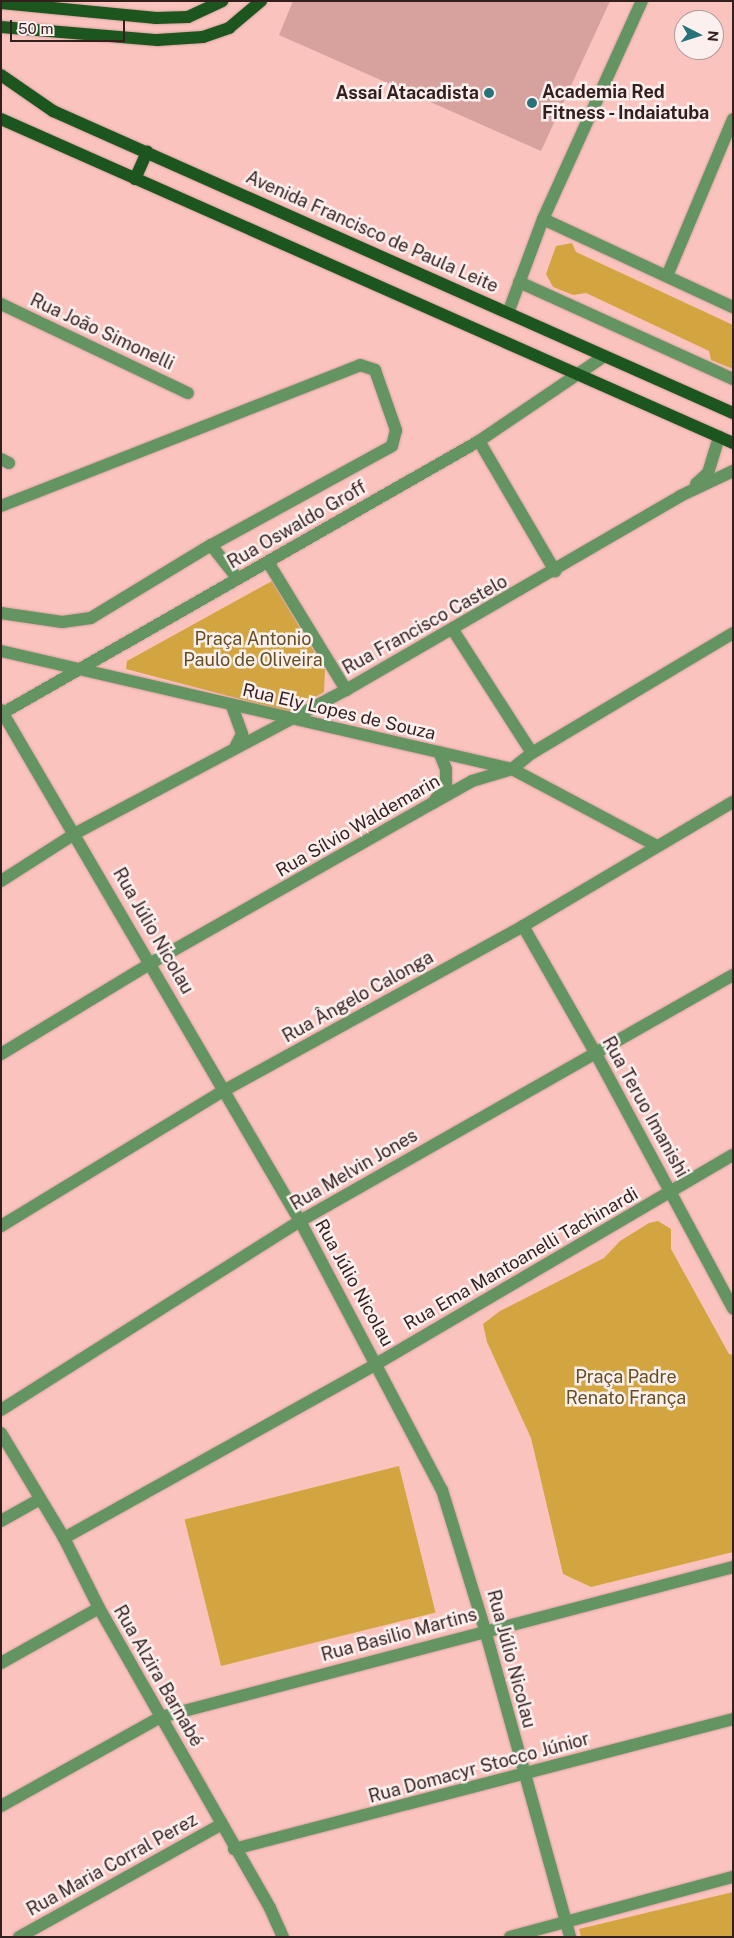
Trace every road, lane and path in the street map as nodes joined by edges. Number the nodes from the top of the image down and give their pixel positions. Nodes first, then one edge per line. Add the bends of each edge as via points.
1 (222, 1) edge
2 (261, 1) edge
3 (642, 1) edge
4 (1, 3) edge
5 (1, 27) edge
6 (1, 75) edge
7 (1, 119) edge
8 (733, 119) edge
9 (147, 152) junction
10 (135, 178) junction
11 (543, 219) junction
12 (667, 276) junction
13 (519, 282) junction
14 (1, 304) edge
15 (733, 307) edge
16 (508, 312) junction
17 (604, 357) junction
18 (576, 374) junction
19 (733, 378) edge
20 (188, 392) dead end
21 (733, 413) edge
22 (719, 437) junction
23 (479, 441) junction
24 (733, 443) edge
25 (733, 471) edge
26 (680, 496) junction
27 (1, 506) edge
28 (211, 545) junction
29 (268, 562) junction
30 (555, 571) junction
31 (238, 579) junction
32 (1, 613) edge
33 (453, 630) junction
34 (733, 633) edge
35 (1, 652) edge
36 (82, 669) junction
37 (346, 690) junction
38 (232, 706) junction
39 (2, 712) edge
40 (291, 717) junction
41 (236, 746) junction
42 (439, 752) junction
43 (532, 753) junction
44 (512, 769) junction
45 (733, 802) edge
46 (433, 803) junction
47 (76, 833) junction
48 (655, 845) junction
49 (1, 881) edge
50 (522, 926) junction
51 (151, 963) junction
52 (733, 975) edge
53 (1, 1054) edge
54 (596, 1054) junction
55 (225, 1090) junction
56 (733, 1155) edge
57 (671, 1192) junction
58 (300, 1221) junction
59 (1, 1226) edge
60 (733, 1308) edge
61 (378, 1363) junction
62 (1, 1410) edge
63 (1, 1432) edge
64 (40, 1499) junction
65 (1, 1521) edge
66 (64, 1538) junction
67 (733, 1567) edge
68 (99, 1608) junction
69 (485, 1630) junction
70 (1, 1663) edge
71 (161, 1717) junction
72 (733, 1719) edge
73 (524, 1775) junction
74 (1, 1806) edge
75 (222, 1824) junction
76 (234, 1849) junction
77 (733, 1877) edge
78 (566, 1922) junction
79 (19, 1937) edge
80 (283, 1937) edge
81 (510, 1937) edge
82 (570, 1937) edge

1 - 4 main road via 188,17 156,18
2 - 5 main road via 228,28 203,37 157,40
3 - 11 street
6 - 9 main road, Avenida Francisco de Paula Leite via 53,111
7 - 10 main road
8 - 12 street
9 - 10 main road
9 - 16 main road, Avenida Francisco de Paula Leite
10 - 18 main road
11 - 12 street
11 - 13 street
12 - 15 street
13 - 16 street
13 - 19 street
14 - 20 street, Rua João Simonelli
16 - 17 main road, Avenida Francisco de Paula Leite
17 - 18 street, Rua Oswaldo Groff
17 - 21 main road, Avenida Francisco de Paula Leite
18 - 22 main road
18 - 23 street, Rua Oswaldo Groff
22 - 24 main road
22 - 26 street, Rua Francisco Castelo via 708,473
23 - 29 street, Rua Oswaldo Groff
23 - 30 street
25 - 26 street, Rua Francisco Castelo
26 - 30 street, Rua Francisco Castelo
27 - 28 street via 360,365 375,370 396,430 392,446
28 - 31 street
28 - 32 street via 91,618 62,622
29 - 31 street, Rua Oswaldo Groff
29 - 37 street
30 - 33 street, Rua Francisco Castelo
31 - 36 street, Rua Oswaldo Groff
33 - 37 street, Rua Francisco Castelo
33 - 43 street
34 - 43 street, Rua Sílvio Waldemarin
35 - 36 street, Rua Ely Lopes de Souza
36 - 38 street, Rua Ely Lopes de Souza
36 - 39 street, Rua Oswaldo Groff
37 - 40 street, Rua Francisco Castelo
38 - 40 street, Rua Ely Lopes de Souza
38 - 41 street via 242,734
39 - 47 street, Rua Júlio Nicolau
40 - 41 street, Rua Francisco Castelo
40 - 42 street, Rua Ely Lopes de Souza
41 - 47 street, Rua Francisco Castelo
42 - 44 street, Rua Ely Lopes de Souza
42 - 46 street via 446,769 446,785
43 - 44 street, Rua Sílvio Waldemarin
44 - 46 street, Rua Sílvio Waldemarin via 472,781
44 - 48 street, Rua Ely Lopes de Souza
45 - 48 street, Rua Ângelo Calonga
46 - 51 street, Rua Sílvio Waldemarin
47 - 49 street, Rua Francisco Castelo
47 - 51 street, Rua Júlio Nicolau
48 - 50 street, Rua Ângelo Calonga
50 - 54 street, Rua Teruo Imanishi
50 - 55 street, Rua Ângelo Calonga
51 - 53 street, Rua Sílvio Waldemarin
51 - 55 street, Rua Júlio Nicolau
52 - 54 street, Rua Melvin Jones
54 - 57 street, Rua Teruo Imanishi
54 - 58 street, Rua Melvin Jones
55 - 58 street, Rua Júlio Nicolau
55 - 59 street, Rua Ângelo Calonga
56 - 57 street, Rua Ema Mantoanelli Tachinardi
57 - 60 street, Rua Teruo Imanishi
57 - 61 street, Rua Ema Mantoanelli Tachinardi
58 - 61 street, Rua Júlio Nicolau
58 - 62 street, Rua Melvin Jones
61 - 66 street, Rua Ema Mantoanelli Tachinardi
61 - 69 street, Rua Júlio Nicolau via 442,1490
63 - 64 street, Rua Alzira Barnabé
64 - 65 street
64 - 66 street, Rua Alzira Barnabé
66 - 68 street, Rua Alzira Barnabé
67 - 69 street, Rua Basilio Martins
68 - 70 street
68 - 71 street, Rua Alzira Barnabé
69 - 71 street, Rua Basilio Martins
69 - 73 street, Rua Júlio Nicolau
71 - 74 street, Rua Basilio Martins
71 - 75 street, Rua Alzira Barnabé
72 - 73 street, Rua Domacyr Stocco Júnior
73 - 76 street, Rua Domacyr Stocco Júnior
73 - 78 street, Rua Júlio Nicolau
75 - 76 street, Rua Alzira Barnabé
75 - 79 street, Rua Maria Corral Perez
76 - 80 street, Rua Alzira Barnabé
77 - 78 street
78 - 81 street
78 - 82 street, Rua Júlio Nicolau

